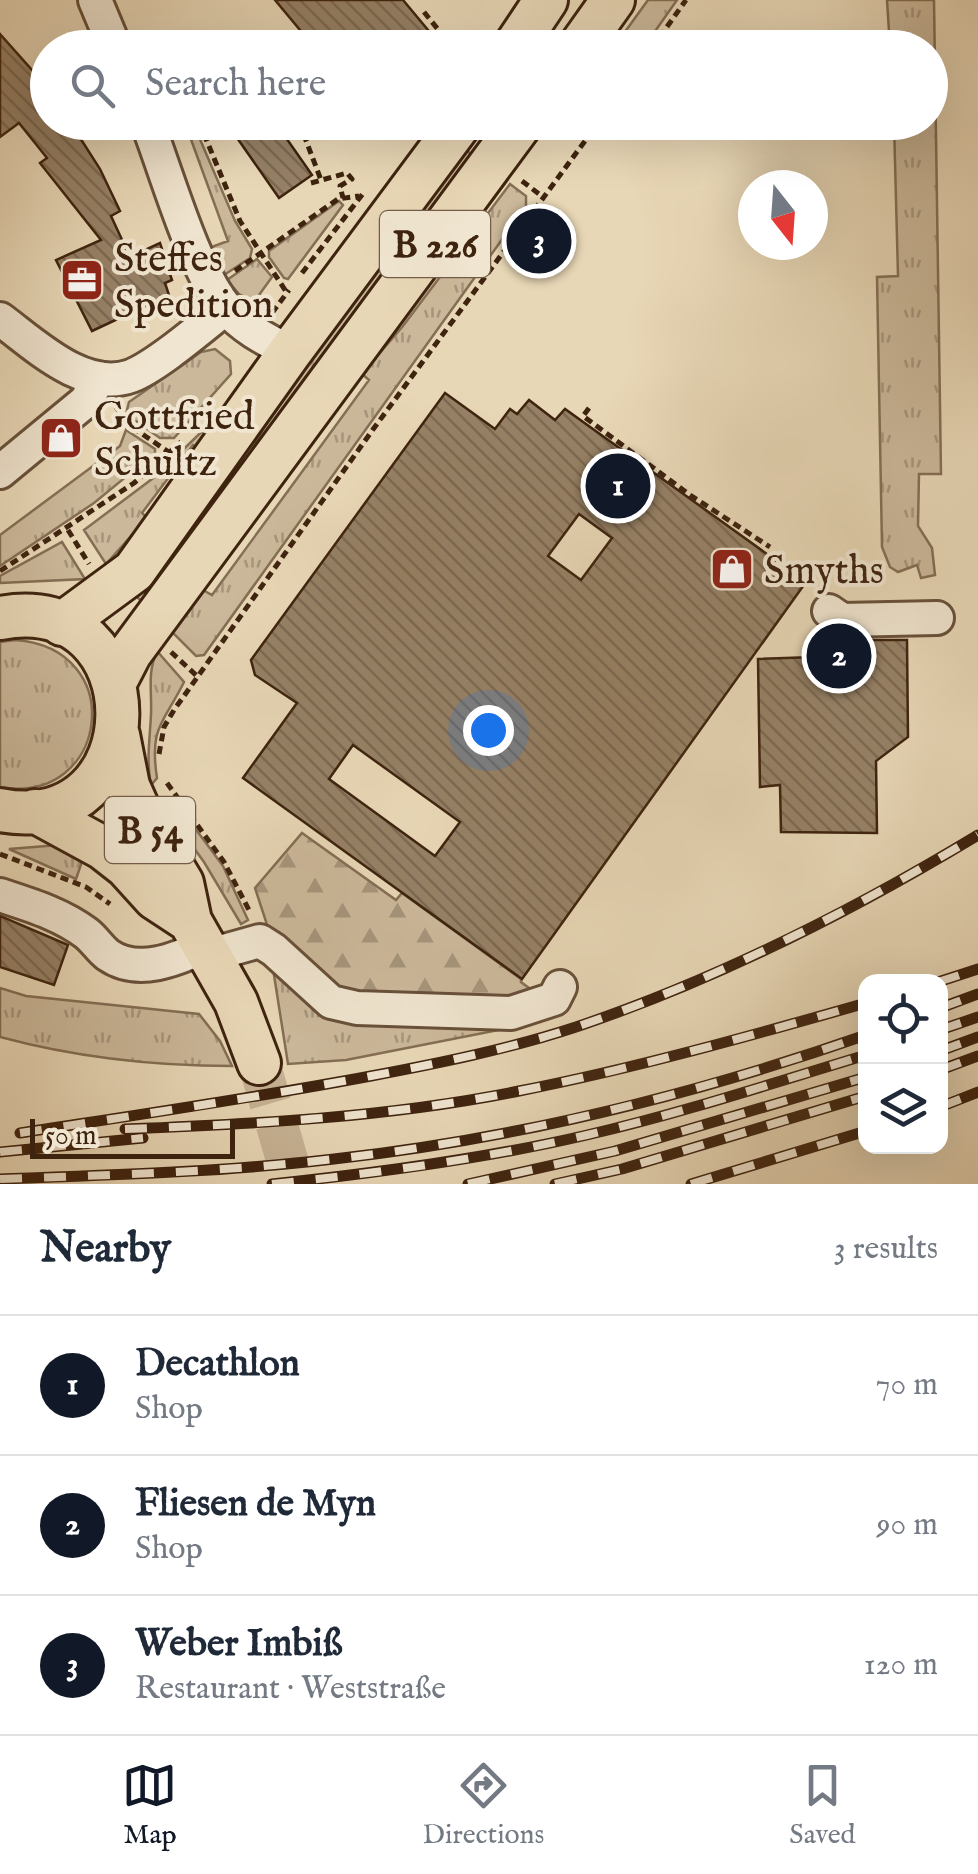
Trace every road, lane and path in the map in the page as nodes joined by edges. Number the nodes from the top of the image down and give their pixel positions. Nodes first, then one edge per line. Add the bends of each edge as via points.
1 (94, 0) edge
2 (546, 0) edge
3 (613, 0) edge
4 (686, 0) edge
5 (424, 12) dead end
6 (108, 30) edge
7 (439, 30) edge
8 (526, 30) edge
9 (592, 30) edge
10 (665, 30) edge
11 (154, 140) edge
12 (206, 140) edge
13 (306, 140) edge
14 (448, 140) edge
15 (509, 140) edge
16 (585, 140) edge
17 (516, 176) dead end
18 (322, 180) junction
19 (311, 183) dead end
20 (359, 196) dead end
21 (544, 197) junction
22 (343, 198) junction
23 (261, 254) junction
24 (287, 293) dead end
25 (220, 297) junction
26 (0, 319) edge
27 (290, 352) junction
28 (99, 378) junction
29 (589, 408) dead end
30 (129, 425) dead end
31 (191, 433) dead end
32 (640, 445) dead end
33 (170, 453) junction
34 (634, 453) junction
35 (0, 472) edge
36 (696, 487) dead end
37 (690, 495) junction
38 (68, 530) junction
39 (770, 548) dead end
40 (0, 571) edge
41 (95, 575) dead end
42 (829, 611) dead end
43 (0, 618) edge
44 (937, 618) dead end
45 (62, 624) junction
46 (161, 642) dead end
47 (198, 677) junction
48 (115, 682) junction
49 (118, 735) junction
50 (159, 764) dead end
51 (164, 776) dead end
52 (18, 811) edge
53 (0, 854) edge
54 (86, 887) dead end
55 (0, 895) edge
56 (202, 941) junction
57 (260, 941) junction
58 (560, 987) dead end
59 (260, 1063) tunnel mouth

1 - 6 street
2 - 8 main road
3 - 9 main road
4 - 10 path
5 - 7 path
11 - 25 street
12 - 23 path via 240,222
13 - 18 path
14 - 27 main road, B 226
15 - 48 main road, B 226
16 - 21 path
17 - 21 path
18 - 19 path
18 - 22 path via 347,173 352,179 340,186
20 - 22 path
21 - 47 path
22 - 23 path
23 - 24 path
23 - 25 path
25 - 27 street via 256,334
25 - 28 street via 133,376
26 - 28 street via 61,363
27 - 45 main road, B 226 via 134,571
28 - 35 street via 86,401
29 - 34 path via 583,416
30 - 33 path
31 - 33 path
32 - 34 path
33 - 38 path
34 - 37 path
36 - 37 path
37 - 39 path
38 - 40 path
38 - 41 path
42 - 44 street via 842,620
43 - 45 main road
45 - 48 main road via 99,652
46 - 47 path
47 - 50 path via 164,727
48 - 49 main road, B 54
49 - 52 main road, B 54 via 90,785 58,805
49 - 56 main road, B 54 via 128,786 182,883
51 - 57 path via 224,862
52 - 56 main road, B 54 via 102,848
53 - 54 path
55 - 56 street via 56,914 109,956 132,964 174,961
56 - 57 street
56 - 59 main road, B 54 via 247,1024
57 - 58 street via 331,1002 357,1008 511,1013 554,999

